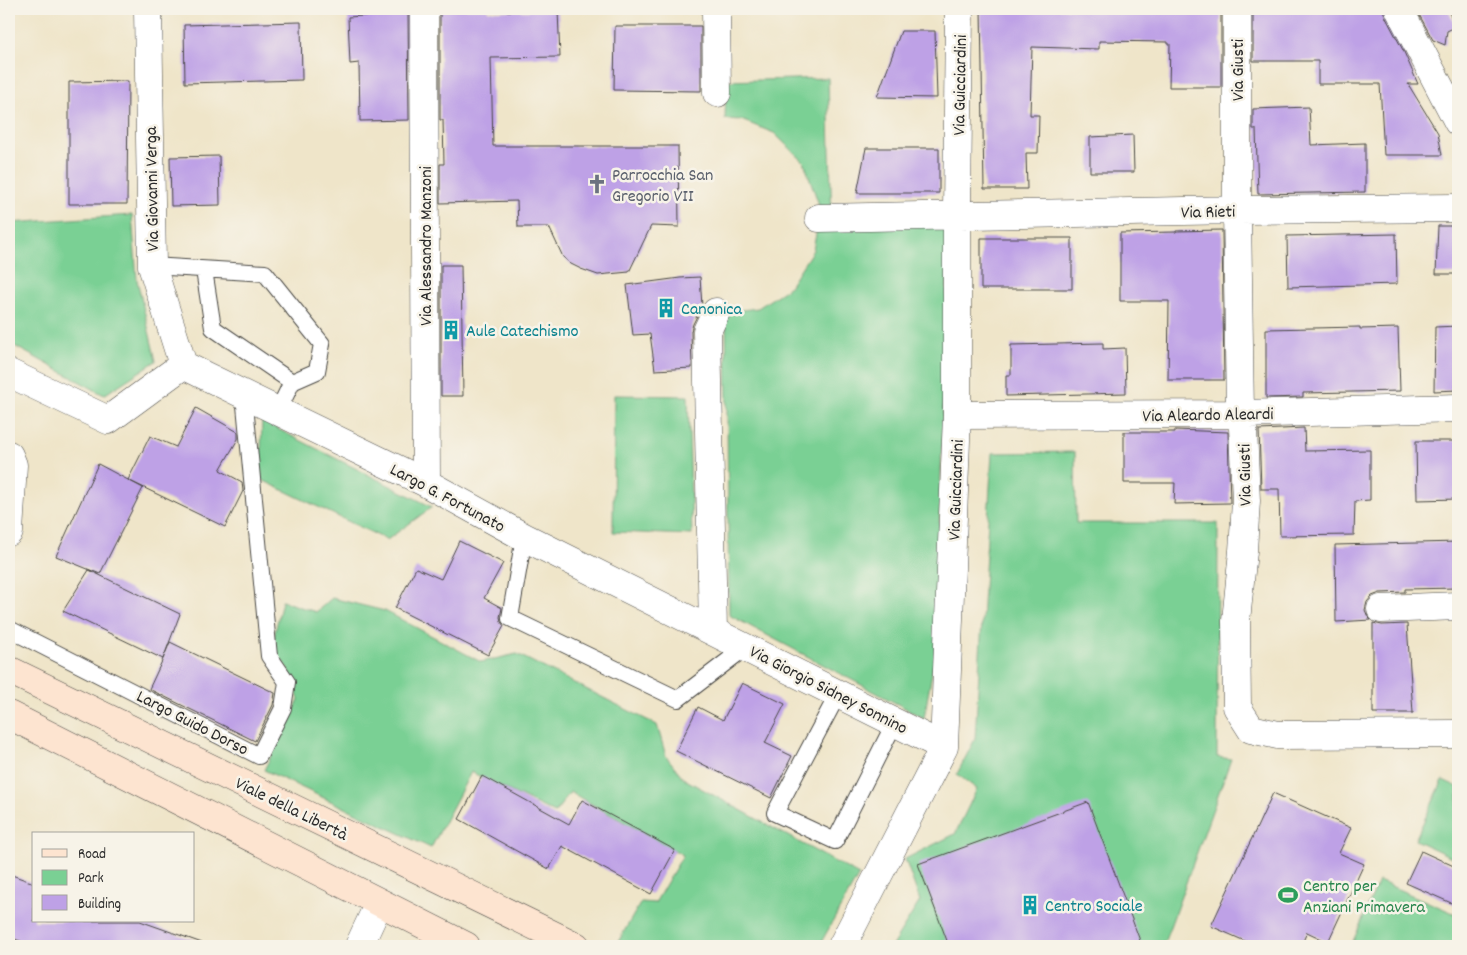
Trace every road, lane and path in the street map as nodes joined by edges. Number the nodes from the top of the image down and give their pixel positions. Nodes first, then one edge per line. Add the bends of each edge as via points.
1 (148, 9) edge
2 (424, 9) edge
3 (716, 9) edge
4 (959, 9) edge
5 (1237, 9) edge
6 (1399, 9) edge
7 (717, 93) dead end
8 (1458, 122) edge
9 (1458, 208) edge
10 (1237, 210) junction
11 (957, 214) junction
12 (819, 218) dead end
13 (152, 266) junction
14 (204, 270) junction
15 (716, 312) dead end
16 (183, 365) junction
17 (9, 373) edge
18 (292, 382) junction
19 (244, 395) junction
20 (1458, 408) edge
21 (278, 411) junction
22 (1240, 414) junction
23 (958, 415) junction
24 (9, 456) edge
25 (426, 483) junction
26 (9, 532) edge
27 (524, 536) junction
28 (1458, 606) edge
29 (1381, 610) dead end
30 (9, 629) edge
31 (712, 632) junction
32 (746, 648) junction
33 (9, 670) edge
34 (838, 694) junction
35 (9, 715) edge
36 (895, 722) junction
37 (1458, 734) edge
38 (944, 747) junction
39 (378, 903) junction
40 (359, 946) edge
41 (466, 946) edge
42 (576, 946) edge
43 (842, 946) edge

1 - 13 street, Via Giovanni Verga
2 - 25 street, Via Alessandro Manzoni
3 - 7 street
4 - 11 street, Via Guicciardini
5 - 10 street, Via Giusti
6 - 8 street
9 - 10 street, Via Rieti
10 - 11 street, Via Rieti
10 - 22 street, Via Giusti
11 - 12 street, Via Rieti
11 - 23 street, Via Guicciardini
13 - 14 lane
13 - 16 street, Via Giovanni Verga
14 - 18 lane via 213,328
14 - 18 lane via 265,273 322,344 317,371
15 - 31 street via 708,331
16 - 17 street via 108,420
16 - 19 street, Largo G. Fortunato
18 - 21 lane
19 - 21 street, Largo G. Fortunato
19 - 30 lane, Largo Guido Dorso via 270,656 286,682 283,708 259,756
20 - 22 street, Via Aleardo Aleardi
21 - 25 street, Largo G. Fortunato
22 - 23 street, Via Aleardo Aleardi
22 - 37 street, Via Giusti via 1246,501 1236,621 1237,707 1251,729 1278,734
23 - 38 street, Via Guicciardini
24 - 26 street via 14,466
25 - 27 street, Largo G. Fortunato
27 - 31 street, Largo G. Fortunato
27 - 32 lane via 510,618 678,699
28 - 29 street
31 - 32 street, Via Giorgio Sidney Sonnino
32 - 34 street, Via Giorgio Sidney Sonnino
33 - 42 street, Viale della Libertà
34 - 36 street, Via Giorgio Sidney Sonnino
34 - 36 lane via 775,813 835,840
35 - 39 street
36 - 38 street, Via Giorgio Sidney Sonnino
38 - 43 street, Via Guicciardini
39 - 40 street
39 - 41 street

